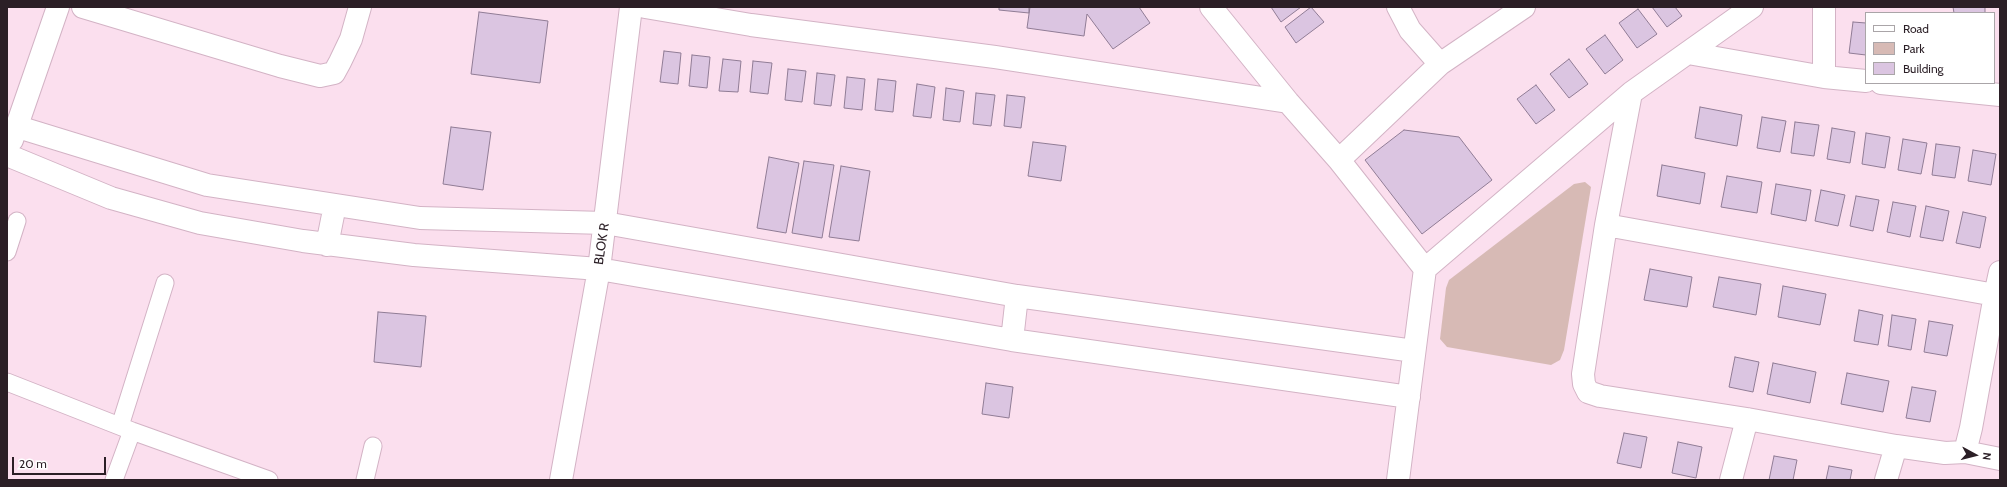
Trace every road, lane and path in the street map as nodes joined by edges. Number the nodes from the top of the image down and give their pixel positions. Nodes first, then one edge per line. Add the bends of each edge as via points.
1 (58, 7) edge
2 (83, 7) edge
3 (360, 7) edge
4 (631, 7) edge
5 (645, 7) edge
6 (1211, 7) edge
7 (1398, 7) edge
8 (1524, 7) edge
9 (1752, 7) edge
10 (1824, 7) edge
11 (752, 16) edge
12 (1688, 53) junction
13 (1440, 64) junction
14 (1824, 77) junction
15 (1865, 82) edge
16 (1891, 84) edge
17 (1631, 93) junction
18 (2000, 95) edge
19 (1288, 102) junction
20 (18, 127) junction
21 (7, 155) edge
22 (1339, 160) junction
23 (335, 205) junction
24 (17, 221) dead end
25 (605, 223) junction
26 (1606, 225) junction
27 (327, 245) junction
28 (7, 252) edge
29 (598, 269) junction
30 (1425, 269) junction
31 (2000, 272) edge
32 (166, 283) dead end
33 (1995, 295) junction
34 (1017, 296) junction
35 (1012, 340) junction
36 (1414, 351) junction
37 (7, 382) edge
38 (1409, 397) junction
39 (1746, 419) junction
40 (126, 428) junction
41 (374, 446) dead end
42 (1896, 446) junction
43 (1965, 452) junction
44 (2000, 459) edge
45 (114, 480) edge
46 (269, 480) edge
47 (365, 480) edge
48 (561, 480) edge
49 (1398, 480) edge
50 (1731, 480) edge
51 (1886, 480) edge

1 - 20 street
2 - 3 street via 320,76 334,72 340,62 351,38
4 - 25 street, BLOK R
5 - 11 street
6 - 19 street
7 - 13 street via 1410,30
8 - 13 street
9 - 12 street
10 - 14 street
11 - 19 street
12 - 14 street
12 - 17 street
13 - 22 street
14 - 15 street
16 - 18 street
17 - 26 street
17 - 30 street
19 - 22 street
20 - 21 street
20 - 23 street via 207,185
21 - 27 street via 119,200 200,223
22 - 30 street
23 - 25 street via 420,218
23 - 27 street
24 - 28 lane
25 - 29 street, BLOK R
25 - 34 street
26 - 33 street
26 - 39 street via 1583,374 1588,392
27 - 29 street via 414,255
29 - 35 street
29 - 48 street, BLOK R
30 - 36 street
31 - 33 street
32 - 40 lane
33 - 43 street
34 - 35 street
34 - 36 street
35 - 38 street
36 - 38 street
37 - 40 lane
38 - 49 street
39 - 42 street
39 - 50 street
40 - 45 lane
40 - 46 lane
41 - 47 lane
42 - 43 street via 1945,453
42 - 51 street
43 - 44 street

